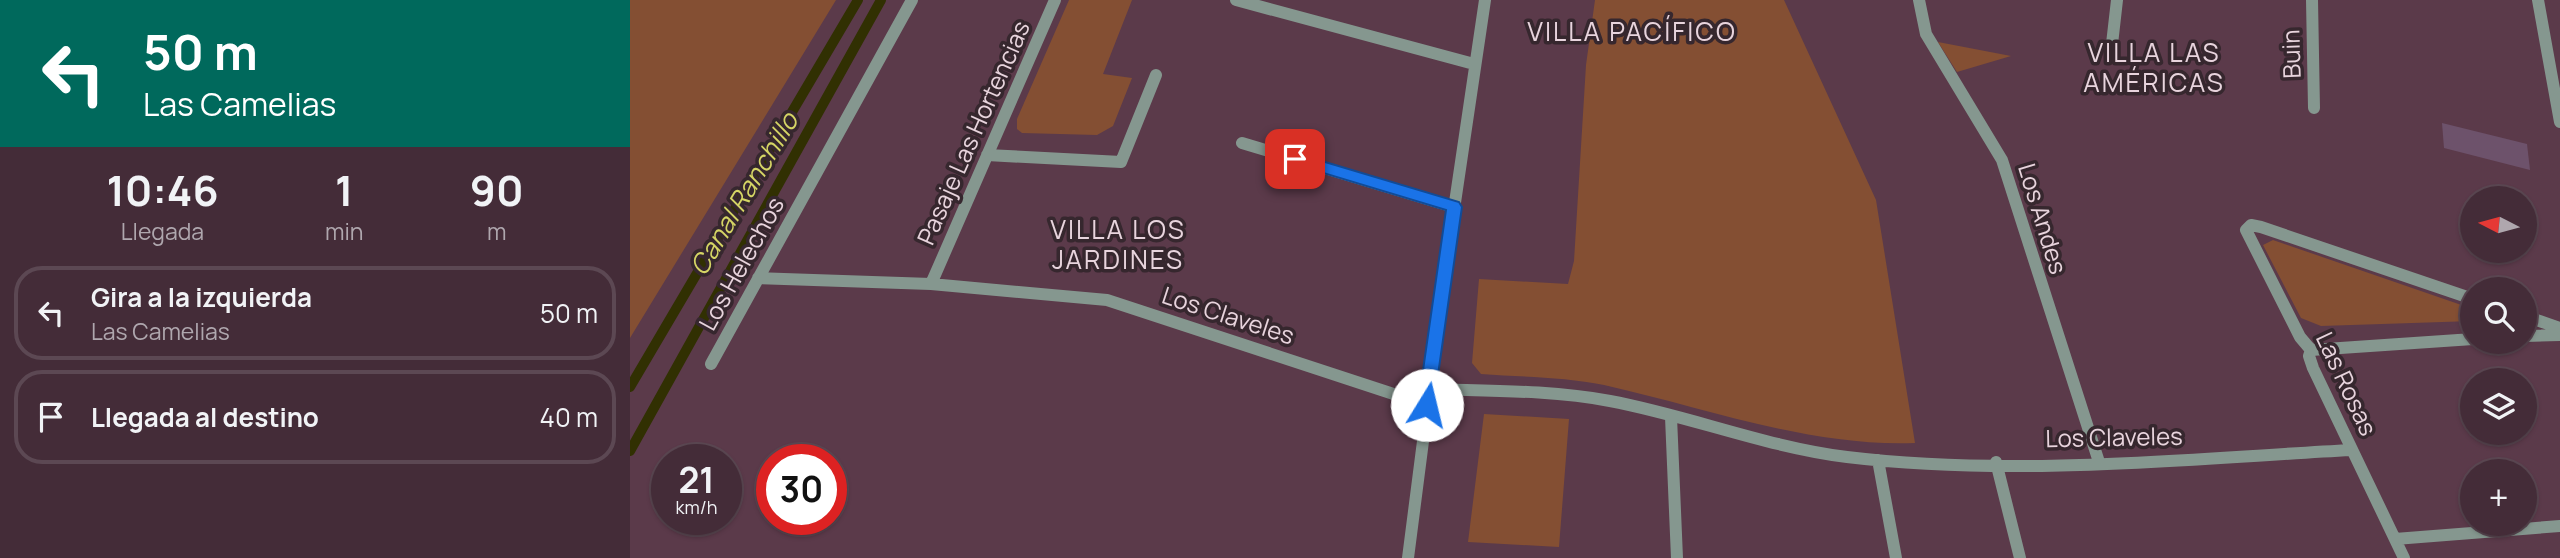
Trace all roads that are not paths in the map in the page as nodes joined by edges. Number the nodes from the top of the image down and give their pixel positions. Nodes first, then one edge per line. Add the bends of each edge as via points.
1 (912, 0) edge
2 (1055, 0) edge
3 (1236, 0) edge
4 (1485, 0) edge
5 (1919, 0) edge
6 (2117, 0) edge
7 (2312, 0) edge
8 (2538, 0) edge
9 (2112, 44) dead end
10 (1474, 64) junction
11 (1156, 75) dead end
12 (2314, 108) dead end
13 (2560, 122) edge
14 (1242, 142) dead end
15 (987, 155) junction
16 (1454, 207) junction
17 (758, 278) junction
18 (931, 284) junction
19 (2460, 295) edge
20 (2537, 320) edge
21 (2560, 328) edge
22 (2560, 335) edge
23 (2537, 336) edge
24 (2460, 340) edge
25 (2311, 350) junction
26 (711, 364) dead end
27 (1430, 389) junction
28 (1427, 405) junction
29 (1671, 416) junction
30 (2351, 450) junction
31 (1878, 460) junction
32 (1996, 462) junction
33 (2099, 462) junction
34 (2560, 526) edge
35 (2395, 539) junction
36 (1408, 558) edge
37 (1677, 558) edge
38 (1896, 558) edge
39 (2020, 558) edge
40 (2404, 558) edge

1 - 17 street, Los Helechos
2 - 15 street, Pasaje Las Hortencias
3 - 10 street
4 - 10 street
5 - 33 street, Los Andes via 1926,34 2002,160
6 - 9 street
7 - 12 street, Buin
8 - 13 street
10 - 16 street
11 - 15 street via 1121,162
14 - 16 street
15 - 18 street, Pasaje Las Hortencias
16 - 27 street
17 - 18 street, Los Claveles
17 - 26 street, Los Helechos
18 - 28 street, Los Claveles via 1107,300
19 - 25 street, Las Rosas via 2251,225 2246,230
20 - 21 street
22 - 23 street
24 - 25 street
25 - 30 street, Las Rosas via 2313,368
27 - 28 street
27 - 29 street, Los Claveles via 1581,397
28 - 36 street
29 - 31 street, Los Claveles via 1826,453
29 - 37 street
30 - 33 street, Los Claveles
30 - 35 street, Las Rosas
31 - 32 street, Los Claveles
31 - 38 street
32 - 33 street, Los Claveles
32 - 39 street
34 - 35 street
35 - 40 street, Las Rosas

